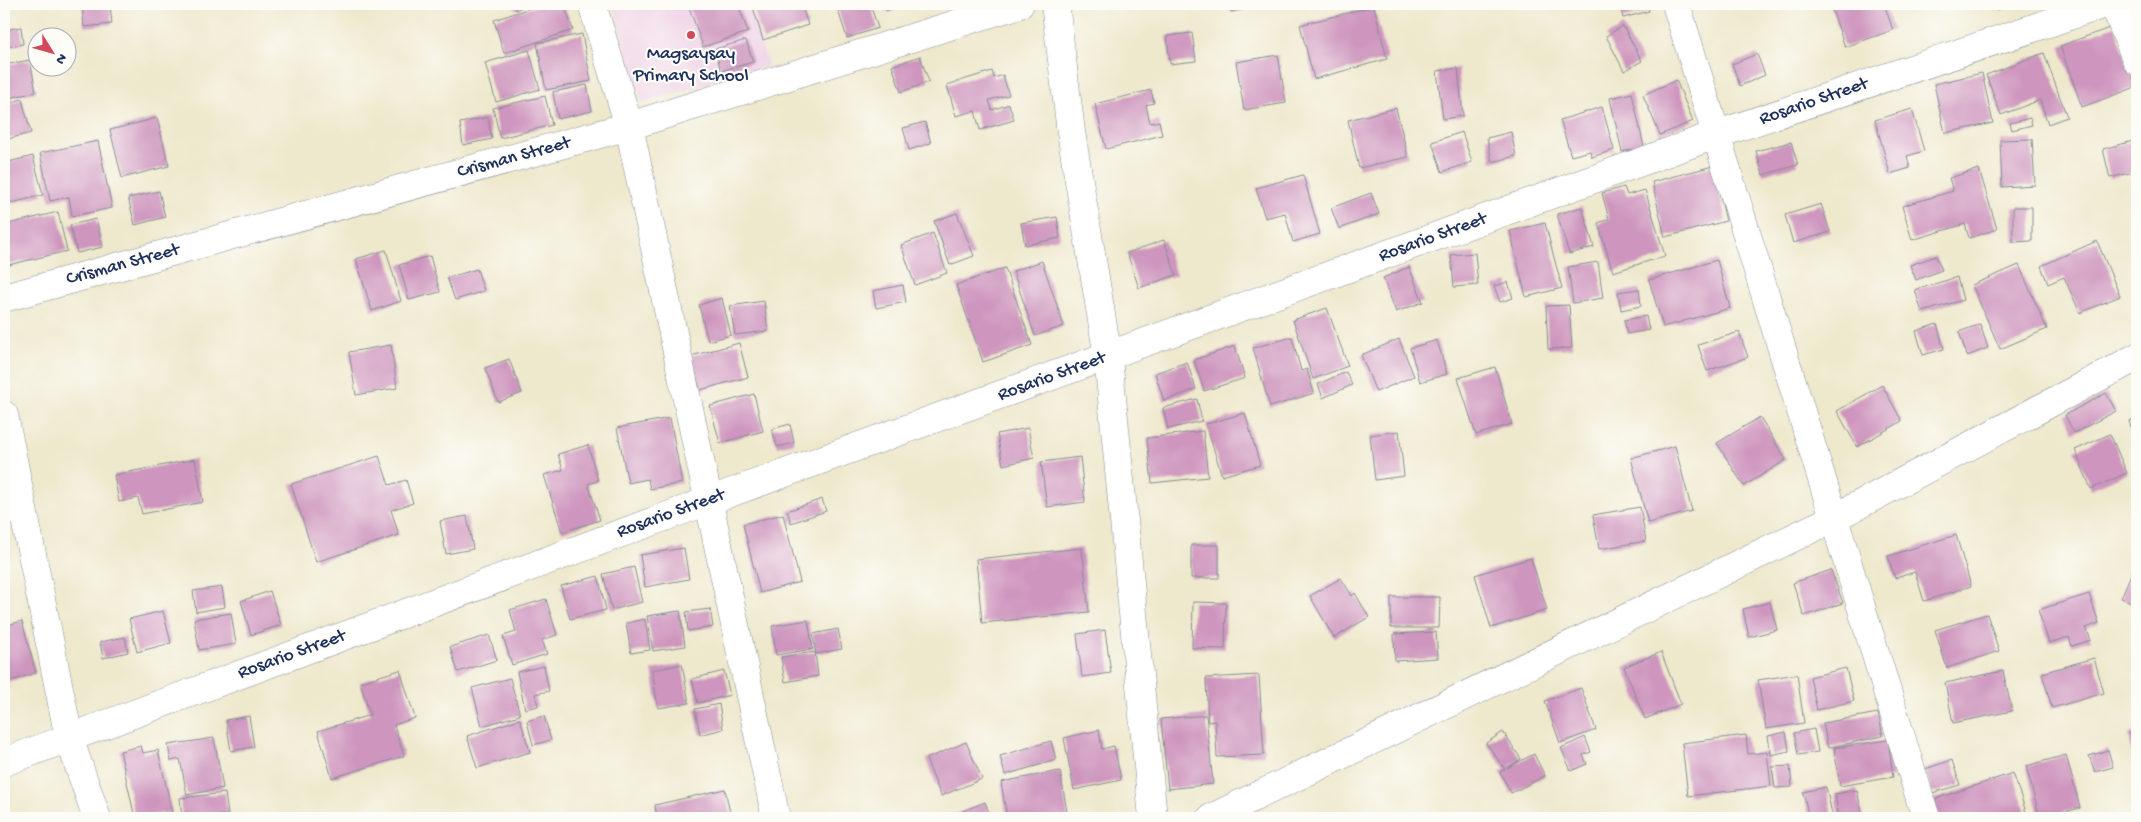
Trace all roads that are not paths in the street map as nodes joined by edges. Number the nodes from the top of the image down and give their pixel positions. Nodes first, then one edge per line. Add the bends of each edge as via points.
1 (592, 4) edge
2 (1020, 4) edge
3 (1055, 4) edge
4 (1676, 4) edge
5 (2105, 4) edge
6 (2114, 4) edge
7 (2137, 61) edge
8 (629, 126) junction
9 (1715, 135) junction
10 (4, 298) edge
11 (1108, 357) junction
12 (2137, 357) edge
13 (4, 415) edge
14 (708, 501) junction
15 (1834, 518) junction
16 (69, 738) junction
17 (4, 762) edge
18 (97, 818) edge
19 (776, 818) edge
20 (1153, 818) edge
21 (1210, 818) edge
22 (1926, 818) edge

1 - 8 street
2 - 8 street, Crisman Street
3 - 11 street via 1071,132
4 - 9 street
5 - 9 street, Rosario Street
6 - 7 street
8 - 10 street, Crisman Street
8 - 14 street
9 - 11 street, Rosario Street
9 - 15 street
11 - 14 street, Rosario Street
11 - 20 street
12 - 15 street
13 - 16 street
14 - 16 street, Rosario Street
14 - 19 street
15 - 21 street
15 - 22 street
16 - 17 street, Rosario Street
16 - 18 street

